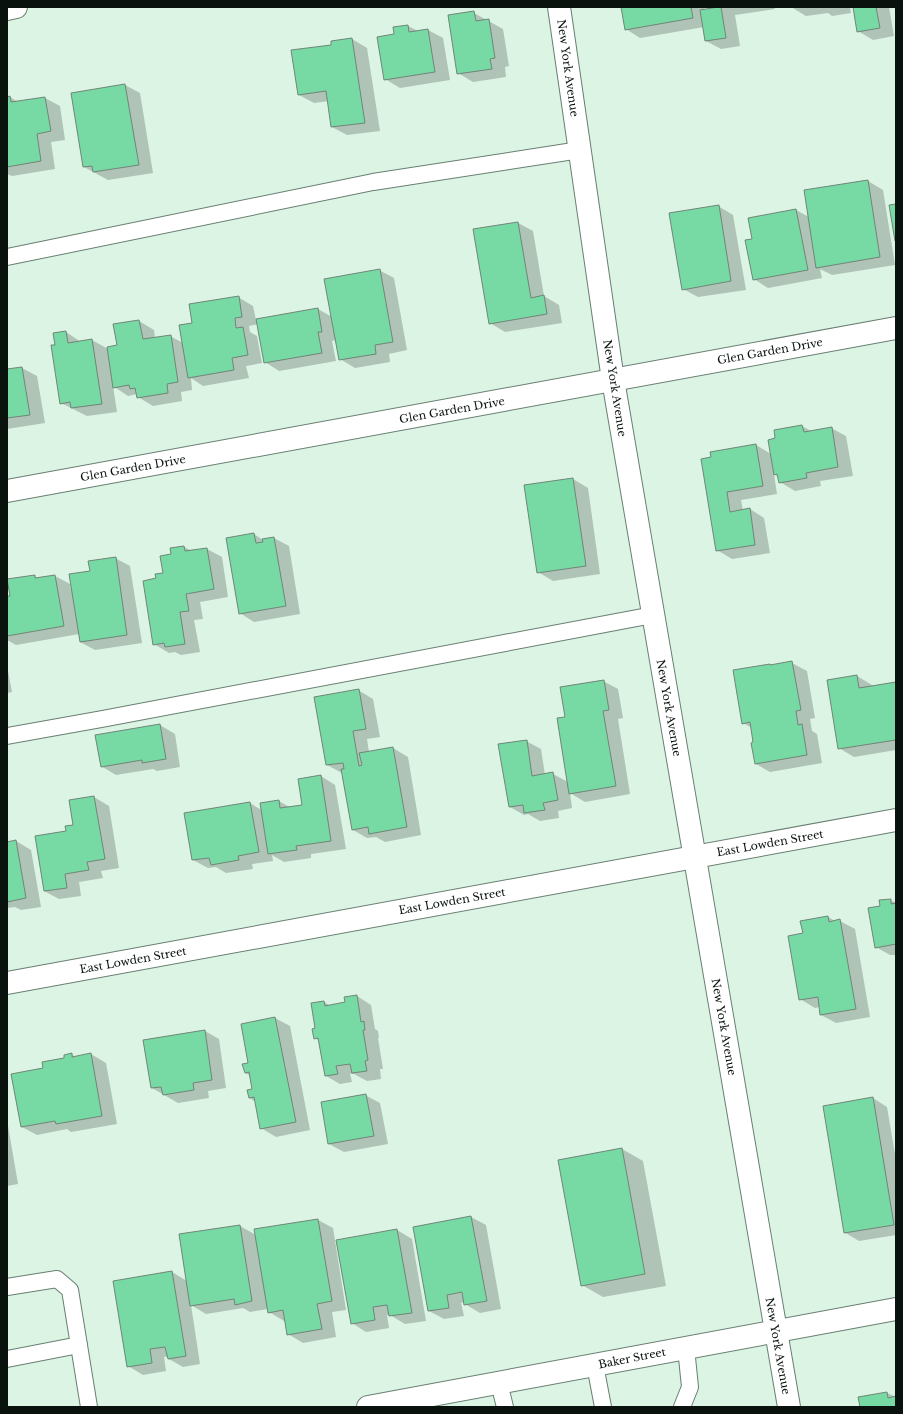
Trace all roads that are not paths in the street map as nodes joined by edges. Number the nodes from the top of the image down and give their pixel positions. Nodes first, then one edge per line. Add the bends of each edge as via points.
1 (16, 7) edge
2 (559, 7) edge
3 (7, 9) edge
4 (580, 150) junction
5 (7, 256) edge
6 (896, 328) edge
7 (613, 380) junction
8 (7, 491) edge
9 (653, 615) junction
10 (7, 736) edge
11 (896, 820) edge
12 (694, 857) junction
13 (7, 983) edge
14 (7, 1287) edge
15 (896, 1309) edge
16 (776, 1331) junction
17 (78, 1345) junction
18 (686, 1348) junction
19 (7, 1360) edge
20 (595, 1365) junction
21 (499, 1383) junction
22 (414, 1403) edge
23 (89, 1407) edge
24 (368, 1407) edge
25 (505, 1407) edge
26 (603, 1407) edge
27 (682, 1407) edge
28 (789, 1407) edge

1 - 3 street
2 - 4 street, New York Avenue
4 - 5 lane via 373,182
4 - 7 street, New York Avenue
6 - 7 street, Glen Garden Drive
7 - 8 street, Glen Garden Drive
7 - 9 street, New York Avenue
9 - 10 lane
9 - 12 street, New York Avenue
11 - 12 street, East Lowden Street
12 - 13 street, East Lowden Street
12 - 16 street, New York Avenue
14 - 17 lane via 57,1279 70,1290
15 - 16 street, Baker Street
16 - 18 street, Baker Street
16 - 28 street, New York Avenue
17 - 19 lane
17 - 23 lane
18 - 20 street, Baker Street
18 - 27 lane via 690,1387
20 - 21 street, Baker Street
20 - 26 lane
21 - 22 street, Baker Street
21 - 25 lane
22 - 24 street, Baker Street

